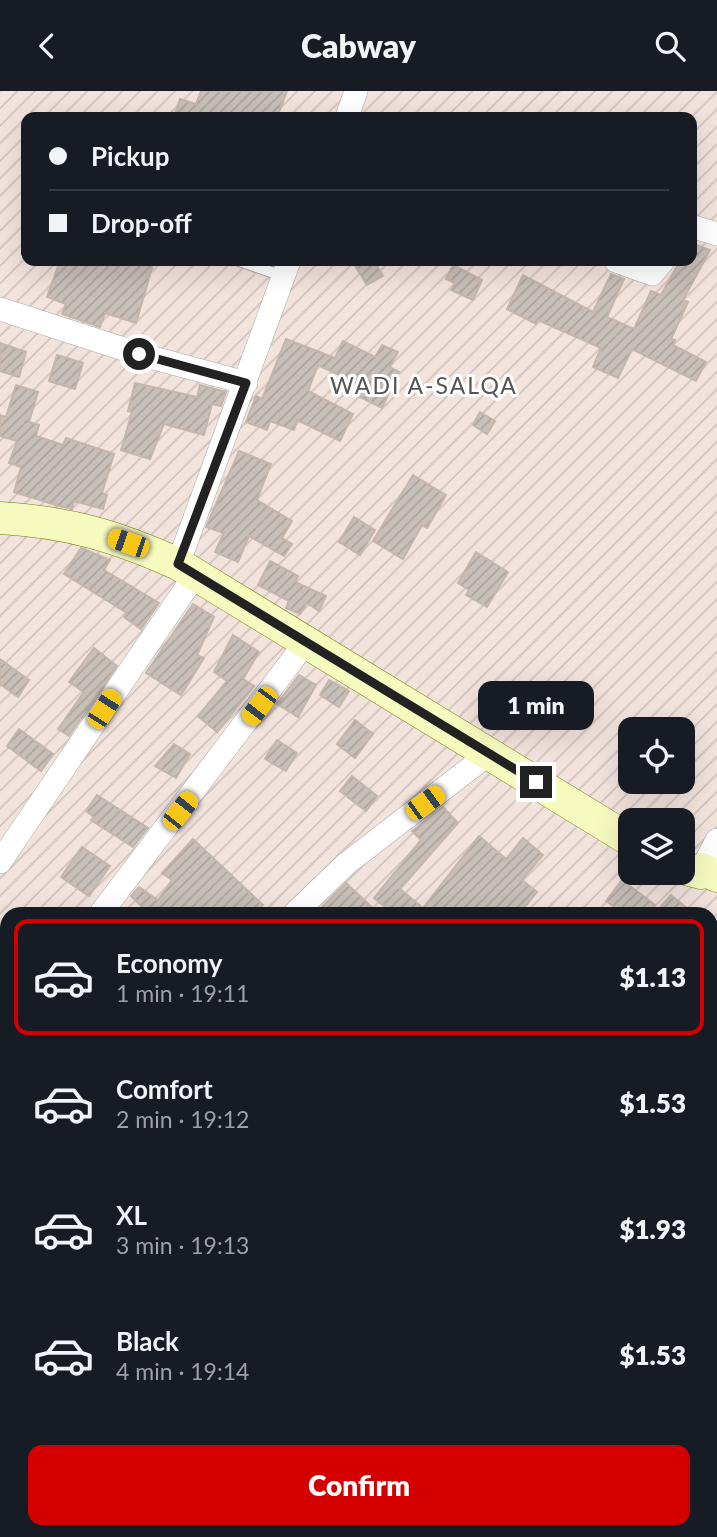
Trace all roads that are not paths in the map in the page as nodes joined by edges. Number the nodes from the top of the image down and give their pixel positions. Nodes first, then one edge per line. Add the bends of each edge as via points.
1 (356, 91) edge
2 (349, 112) edge
3 (697, 228) edge
4 (717, 234) edge
5 (268, 266) edge
6 (630, 266) edge
7 (659, 266) edge
8 (286, 269) edge
9 (0, 309) edge
10 (246, 383) junction
11 (0, 518) edge
12 (186, 569) junction
13 (306, 642) junction
14 (490, 753) junction
15 (618, 833) edge
16 (717, 840) edge
17 (0, 862) edge
18 (700, 871) edge
19 (106, 907) edge
20 (301, 907) edge

1 - 2 street
3 - 4 street
5 - 8 lane
6 - 7 street via 652,274
8 - 10 street
9 - 10 street
10 - 12 street
11 - 12 street via 75,526 144,548
12 - 13 street
12 - 17 street
13 - 14 street
13 - 19 street
14 - 15 street
14 - 20 street via 346,864
16 - 18 street

